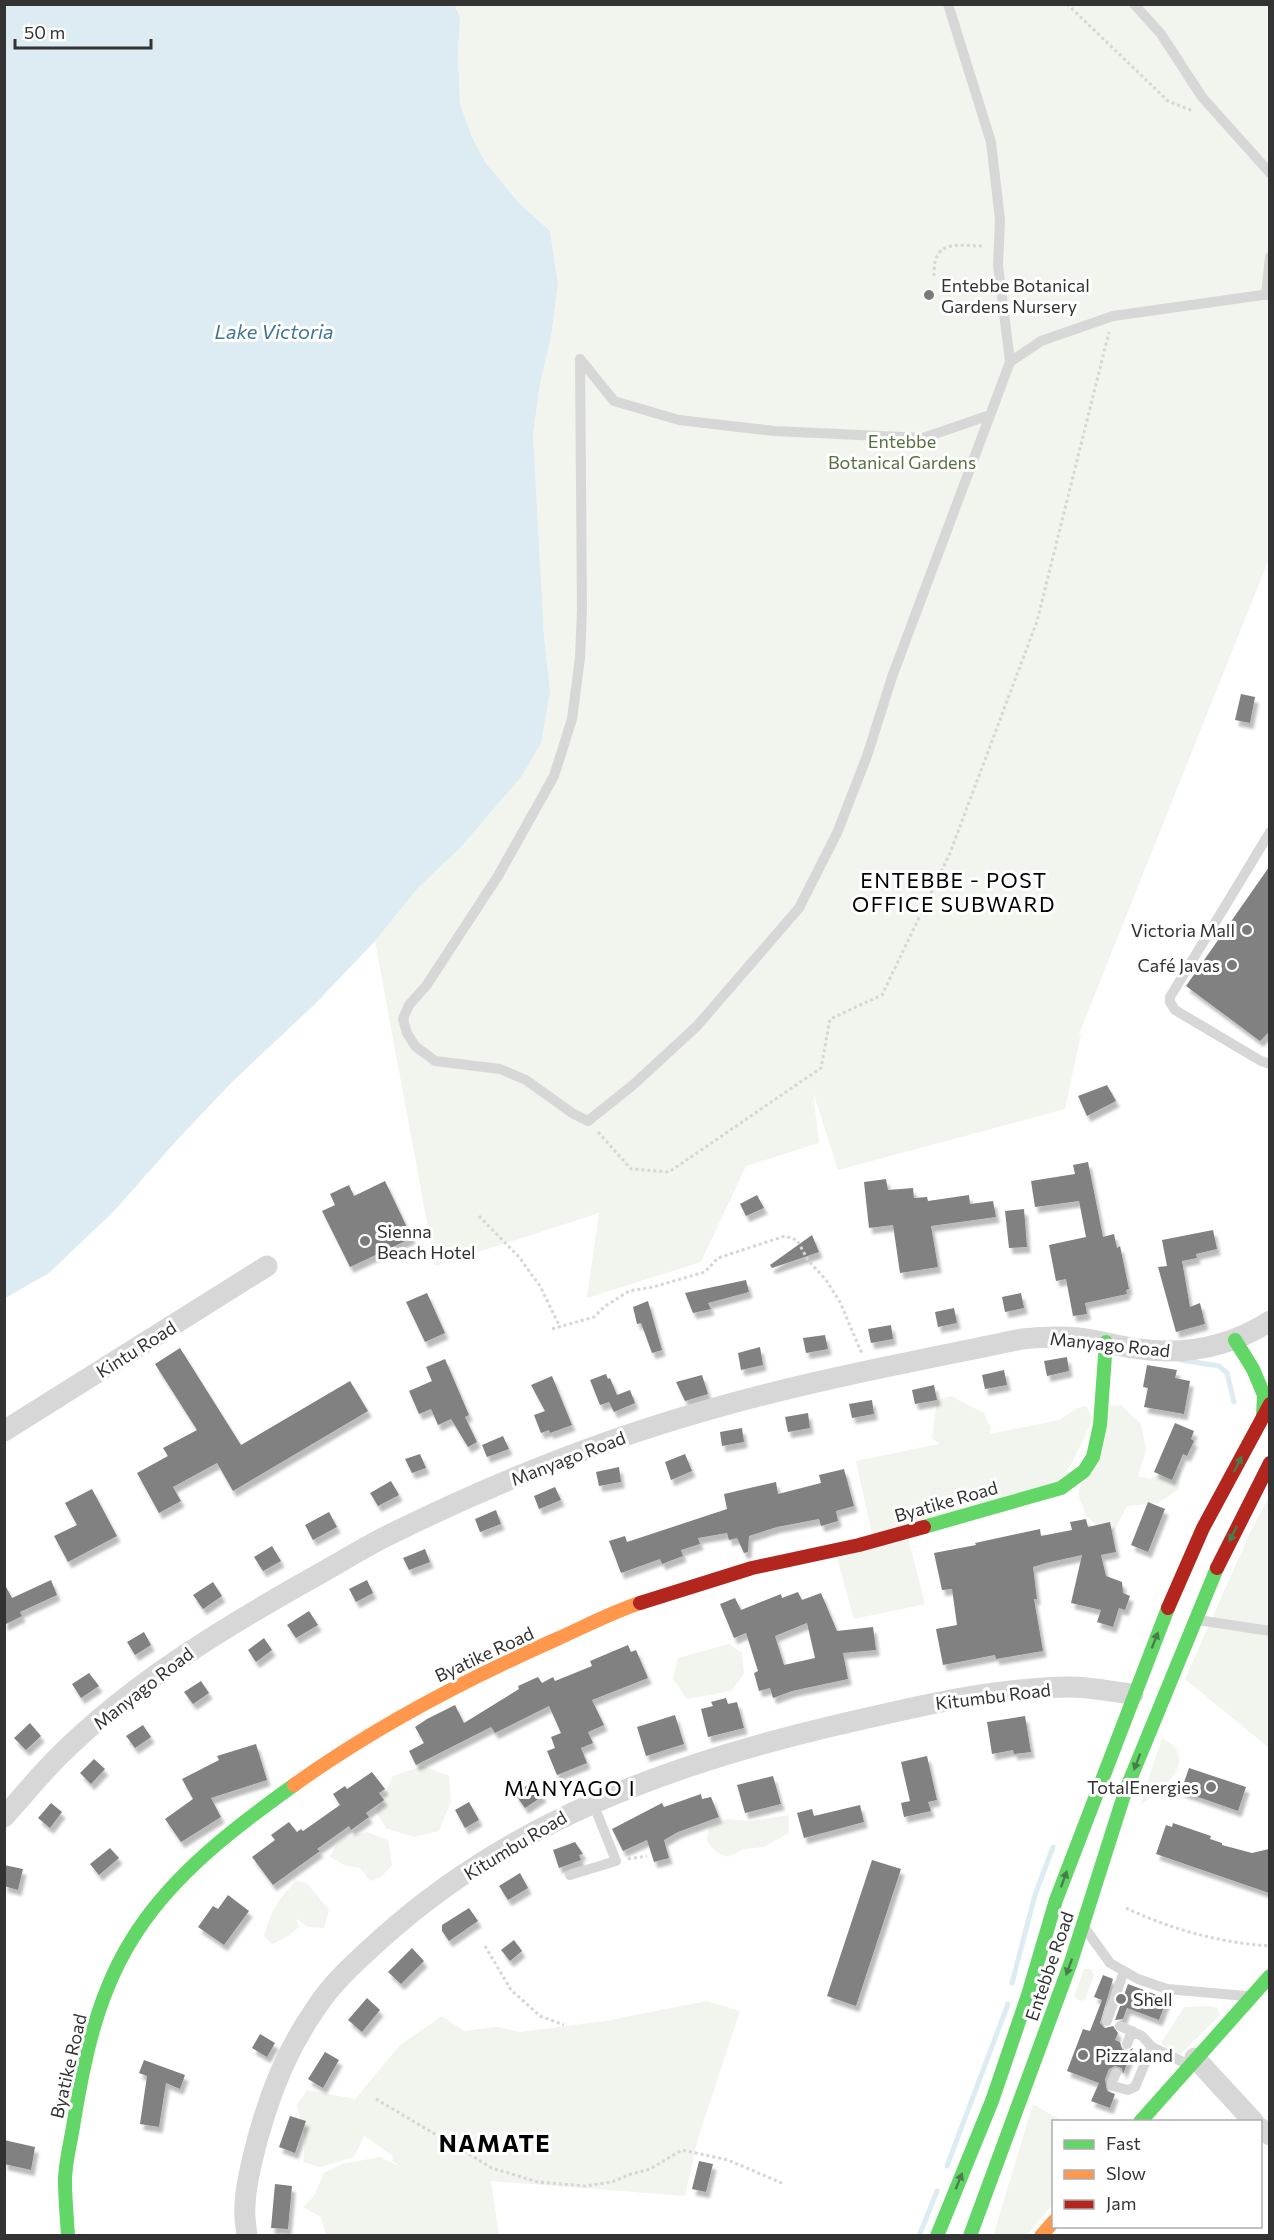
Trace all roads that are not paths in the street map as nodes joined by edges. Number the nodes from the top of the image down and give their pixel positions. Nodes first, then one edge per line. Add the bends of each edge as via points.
1 (948, 4) edge
2 (1134, 4) edge
3 (1269, 173) edge
4 (1269, 257) edge
5 (1268, 294) edge
6 (1010, 362) junction
7 (990, 415) junction
8 (1269, 832) edge
9 (1269, 1064) edge
10 (267, 1266) dead end
11 (1269, 1321) edge
12 (1106, 1342) junction
13 (1231, 1342) junction
14 (1266, 1410) edge
15 (4, 1431) edge
16 (1269, 1463) edge
17 (1194, 1620) junction
18 (1269, 1631) edge
19 (1133, 1694) junction
20 (593, 1803) junction
21 (4, 1817) edge
22 (570, 1875) dead end
23 (1083, 1924) junction
24 (1124, 1971) junction
25 (1269, 1976) edge
26 (1250, 1996) junction
27 (1107, 2021) dead end
28 (1120, 2026) dead end
29 (1132, 2031) junction
30 (1127, 2044) dead end
31 (1152, 2047) junction
32 (1192, 2062) junction
33 (1116, 2073) dead end
34 (1141, 2120) edge
35 (1253, 2120) edge
36 (1052, 2222) edge
37 (68, 2235) edge
38 (247, 2235) edge
39 (937, 2235) edge
40 (970, 2235) edge
41 (1041, 2235) edge

1 - 6 lane via 991,142 1000,220 998,265
2 - 3 lane via 1161,34 1202,97
4 - 5 lane
5 - 6 lane via 1113,316 1041,341
6 - 7 lane
7 - 7 lane via 837,833 799,908 697,1026 588,1121 526,1080 500,1069 435,1061 416,1046 403,1019 409,1005 426,986 498,876 554,776 572,718 582,609 580,359 614,401 679,420 774,431 923,438
8 - 9 lane via 1170,1002 1175,1010
10 - 15 street, Kintu Road
11 - 13 street, Manyago Road
12 - 13 street, Manyago Road via 1158,1351 1190,1351
12 - 21 street, Manyago Road via 1022,1339 812,1383 604,1442 525,1473 395,1532 241,1618 178,1659 58,1757
12 - 37 main road, Byatike Road via 1097,1444 1088,1466 1061,1488 859,1545 752,1568 636,1604 418,1705 326,1762 202,1856 139,1928 104,1996 91,2033 72,2130 65,2180
13 - 14 main road via 1253,1369
19 -> 14 main road via 1203,1528
16 -> 17 main road, Entebbe Road
17 - 18 lane
17 -> 23 main road, Entebbe Road via 1125,1792
19 - 20 street, Kitumbu Road via 1074,1687 970,1695 733,1751
39 -> 19 main road via 992,2101 1056,1900
20 - 22 lane via 616,1861
20 - 38 street, Kitumbu Road via 537,1830 418,1906 338,1979 291,2048 273,2088 244,2205
23 - 24 lane via 1110,1963
23 -> 40 main road, Entebbe Road
24 - 26 lane via 1167,1989
24 - 27 lane
25 - 26 main road
26 - 32 main road
28 - 29 lane
29 - 30 lane
29 - 31 lane
31 - 32 lane
31 - 33 lane via 1135,2087 1128,2090 1113,2086
32 - 34 main road
32 - 35 street
36 - 41 main road

